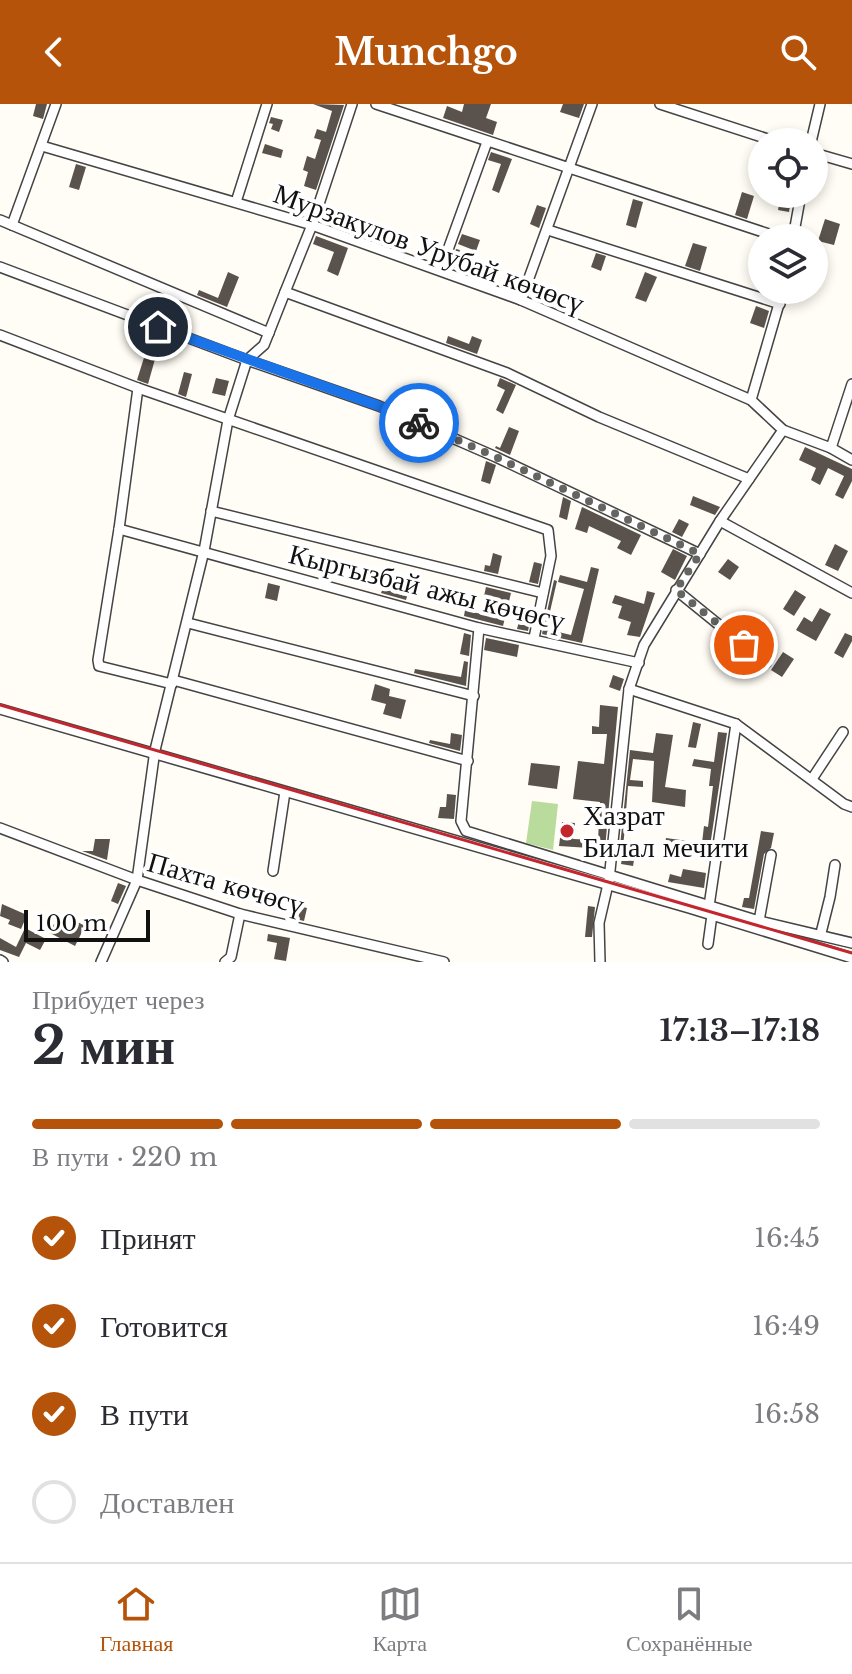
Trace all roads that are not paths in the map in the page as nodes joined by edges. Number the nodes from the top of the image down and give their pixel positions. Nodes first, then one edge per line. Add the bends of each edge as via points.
1 (56, 104) edge
2 (267, 104) edge
3 (352, 104) edge
4 (376, 104) edge
5 (592, 104) edge
6 (660, 104) edge
7 (820, 104) edge
8 (814, 128) edge
9 (748, 133) edge
10 (487, 142) junction
11 (42, 146) junction
12 (828, 157) edge
13 (852, 164) edge
14 (569, 170) junction
15 (236, 202) junction
16 (0, 220) edge
17 (12, 225) junction
18 (312, 225) junction
19 (748, 227) edge
20 (548, 230) junction
21 (0, 267) edge
22 (441, 269) junction
23 (285, 292) junction
24 (748, 294) edge
25 (521, 300) junction
26 (780, 304) edge
27 (269, 333) junction
28 (0, 335) edge
29 (247, 360) junction
30 (852, 384) edge
31 (138, 388) junction
32 (751, 400) junction
33 (228, 420) junction
34 (783, 430) junction
35 (831, 448) junction
36 (852, 460) edge
37 (749, 479) junction
38 (211, 511) junction
39 (720, 521) junction
40 (119, 529) junction
41 (204, 551) junction
42 (700, 554) junction
43 (676, 590) junction
44 (543, 593) junction
45 (852, 593) edge
46 (188, 623) junction
47 (479, 628) junction
48 (534, 638) junction
49 (639, 663) junction
50 (766, 663) dead end
51 (172, 682) junction
52 (629, 689) junction
53 (474, 696) junction
54 (0, 709) edge
55 (736, 724) junction
56 (843, 732) dead end
57 (154, 754) junction
58 (468, 761) junction
59 (812, 779) junction
60 (285, 792) junction
61 (852, 807) edge
62 (0, 828) edge
63 (771, 855) dead end
64 (835, 865) dead end
65 (273, 871) dead end
66 (137, 880) junction
67 (608, 881) junction
68 (710, 910) junction
69 (240, 914) junction
70 (759, 921) junction
71 (821, 933) junction
72 (852, 943) edge
73 (708, 944) dead end
74 (852, 958) edge
75 (101, 962) edge
76 (225, 962) edge
77 (444, 962) edge
78 (600, 962) edge

1 - 11 street
2 - 15 street
3 - 18 street
4 - 10 street
5 - 14 street
6 - 9 street
7 - 8 street
10 - 14 street
10 - 22 street
11 - 15 street, Мурзакулов Урубай көчөсү
11 - 17 street
12 - 13 street
14 - 19 street
14 - 20 street
15 - 18 street, Мурзакулов Урубай көчөсү
16 - 17 street
17 - 27 street
18 - 22 street, Мурзакулов Урубай көчөсү
18 - 23 street
20 - 24 street
20 - 25 street
21 - 29 street
22 - 25 street, Мурзакулов Урубай көчөсү
23 - 27 street
23 - 37 street via 507,373
25 - 32 street, Мурзакулов Урубай көчөсү
26 - 32 street
27 - 29 street
28 - 31 street
29 - 33 street
29 - 42 street via 392,411
30 - 35 street
31 - 33 street
31 - 40 street
32 - 34 street, Мурзакулов Урубай көчөсү
33 - 38 street
33 - 44 street via 548,530 551,556
34 - 35 street
34 - 37 street
35 - 36 street
37 - 39 street
38 - 41 street
38 - 44 street
39 - 42 street
39 - 45 street
40 - 41 street, Кыргызбай ажы көчөсү
40 - 51 street via 99,666
41 - 46 street
41 - 47 street, Кыргызбай ажы көчөсү
42 - 43 street
43 - 49 street
43 - 50 street
44 - 48 street
46 - 51 street
46 - 53 street
47 - 48 street, Кыргызбай ажы көчөсү
47 - 53 street
48 - 49 street, Кыргызбай ажы көчөсү
49 - 52 street
51 - 57 street
51 - 58 street
52 - 55 street
52 - 67 street
53 - 58 street
54 - 57 street
55 - 59 street
55 - 68 street
56 - 59 street
57 - 60 street
57 - 66 street
58 - 67 street via 461,821 466,831
59 - 61 street
60 - 65 street
60 - 67 street
62 - 66 street, Пахта көчөсү
63 - 70 street
64 - 71 street
66 - 69 street, Пахта көчөсү
66 - 75 street
67 - 68 street
67 - 78 street via 599,923
68 - 70 street
68 - 73 street
68 - 74 street
69 - 76 street via 231,957
69 - 77 street, Пахта көчөсү
70 - 71 street
71 - 72 street

